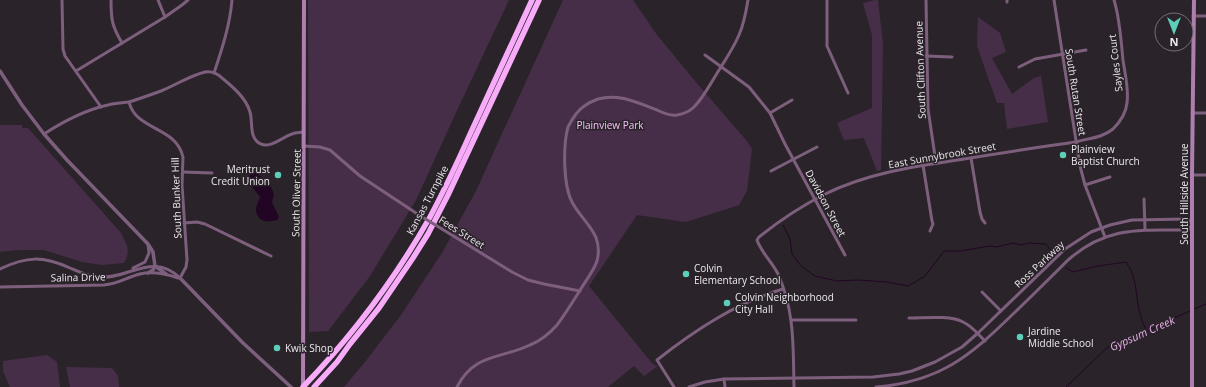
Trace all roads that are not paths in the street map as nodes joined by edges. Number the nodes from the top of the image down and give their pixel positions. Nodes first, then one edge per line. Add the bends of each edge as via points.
1 (62, 0) edge
2 (111, 0) edge
3 (158, 0) edge
4 (188, 0) edge
5 (232, 0) edge
6 (304, 0) edge
7 (532, 0) edge
8 (539, 0) edge
9 (748, 0) edge
10 (827, 0) edge
11 (926, 0) edge
12 (1054, 0) edge
13 (1114, 0) edge
14 (1194, 0) edge
15 (1194, 12) edge
16 (1194, 16) edge
17 (1206, 16) edge
18 (165, 17) junction
19 (122, 43) junction
20 (1086, 50) dead end
21 (1193, 52) edge
22 (1062, 54) junction
23 (705, 55) dead end
24 (926, 56) junction
25 (952, 56) dead end
26 (721, 66) junction
27 (1019, 67) dead end
28 (0, 71) edge
29 (76, 71) junction
30 (214, 72) junction
31 (848, 93) dead end
32 (792, 100) dead end
33 (128, 102) junction
34 (101, 107) junction
35 (770, 113) junction
36 (1192, 113) junction
37 (1206, 113) edge
38 (304, 132) junction
39 (44, 134) junction
40 (1076, 142) junction
41 (304, 146) junction
42 (817, 147) dead end
43 (793, 158) junction
44 (971, 158) junction
45 (936, 163) junction
46 (923, 165) junction
47 (771, 171) dead end
48 (183, 172) junction
49 (212, 173) dead end
50 (1192, 175) junction
51 (1206, 175) edge
52 (1110, 177) dead end
53 (1085, 185) junction
54 (1144, 198) dead end
55 (815, 200) junction
56 (1144, 219) junction
57 (184, 223) junction
58 (985, 223) dead end
59 (1192, 225) junction
60 (1101, 227) junction
61 (1145, 229) junction
62 (930, 231) dead end
63 (1105, 237) junction
64 (148, 244) junction
65 (846, 255) dead end
66 (270, 256) dead end
67 (155, 266) junction
68 (0, 269) edge
69 (128, 272) junction
70 (148, 273) junction
71 (166, 274) junction
72 (180, 278) junction
73 (0, 287) edge
74 (783, 289) junction
75 (580, 291) junction
76 (982, 292) dead end
77 (1001, 311) junction
78 (909, 318) dead end
79 (792, 320) junction
80 (856, 320) dead end
81 (978, 334) junction
82 (985, 341) junction
83 (794, 378) junction
84 (724, 379) junction
85 (291, 387) edge
86 (303, 387) edge
87 (314, 387) edge
88 (457, 387) edge
89 (674, 387) edge
90 (689, 387) edge
91 (725, 387) edge
92 (794, 387) edge
93 (876, 387) edge
94 (1192, 387) edge

1 - 29 street via 63,49
2 - 19 street via 112,22
3 - 18 street
4 - 18 street
5 - 30 street via 229,23
6 - 38 main road, South Oliver Street
7 - 86 highway, Kansas Turnpike via 430,216 377,299 332,356
8 - 87 highway, Kansas Turnpike via 428,234 379,308
9 - 26 street via 739,36
10 - 31 street via 827,46
11 - 24 street, South Clifton Avenue
12 - 22 street, South Rutan Street
13 - 40 street, Sayles Court via 1127,86 1127,103 1122,118 1113,128 1100,137
14 - 15 main road, South Hillside Avenue
16 - 17 street
18 - 19 street
19 - 29 street
20 - 22 street
21 - 36 main road, South Hillside Avenue
22 - 27 street via 1035,59
22 - 40 street, South Rutan Street
23 - 26 street, Davidson Street
24 - 25 street
24 - 45 street, South Clifton Avenue via 928,109
26 - 35 street, Davidson Street via 749,87
26 - 75 street via 703,96 693,108 685,112 677,115 664,113 624,98 603,98 585,106 568,126 566,185 572,202 594,231 598,250 597,262
28 - 39 street
29 - 34 street
30 - 33 street via 190,77 162,91
30 - 38 street via 238,92 246,103 250,111 254,139 260,144 268,145 294,133
32 - 35 street
33 - 34 street
33 - 48 street, South Bunker Hill via 133,113 143,122 176,141 183,157
34 - 39 street via 74,117
35 - 43 street, Davidson Street
36 - 37 street
36 - 50 main road, South Hillside Avenue
38 - 41 main road, South Oliver Street
39 - 64 street
40 - 44 street, East Sunnybrook Street
40 - 53 street, South Rutan Street
41 - 75 street, Fees Street, bridge via 330,150 360,176 512,272 528,280
41 - 86 main road, South Oliver Street
42 - 43 street
43 - 47 street
43 - 55 street, Davidson Street
44 - 45 street, East Sunnybrook Street
44 - 58 street via 980,212
45 - 46 street, East Sunnybrook Street
46 - 55 street, East Sunnybrook Street via 849,184
46 - 62 street via 932,221
48 - 49 street
48 - 57 street, South Bunker Hill
50 - 51 street
50 - 59 main road, South Hillside Avenue
52 - 53 street
53 - 60 street, South Rutan Street
54 - 56 street
55 - 65 street, Davidson Street
55 - 74 street, East Sunnybrook Street via 779,222 757,240 778,274
56 - 59 street, Ross Parkway via 1188,219
56 - 60 street, Ross Parkway
56 - 61 street
57 - 66 street via 204,224
57 - 72 street, South Bunker Hill via 187,260
59 - 61 street, Ross Parkway via 1188,230
59 - 94 main road, South Hillside Avenue
60 - 63 street, South Rutan Street
60 - 77 street, Ross Parkway via 1065,249
61 - 63 street, Ross Parkway
63 - 82 street, Ross Parkway via 1084,247 1068,260
64 - 67 street via 153,252
64 - 69 street via 149,252 145,262
67 - 69 street, Salina Drive via 140,267
67 - 70 street
67 - 71 street
67 - 72 street, Salina Drive via 169,270
68 - 69 street, Salina Drive via 18,261 32,259 49,260 93,277 113,277
70 - 71 street, Salina Drive
70 - 73 street, Salina Drive via 115,284
71 - 72 street, Salina Drive
72 - 85 street
74 - 79 street
74 - 89 street via 723,314 657,360
75 - 88 street via 546,336 515,352 475,364
76 - 77 street
77 - 81 street, Ross Parkway
78 - 81 street via 956,319
79 - 80 street
79 - 83 street
81 - 82 street
81 - 83 street, Ross Parkway via 945,358 912,371 873,377
82 - 93 street, Ross Parkway via 960,360 935,374 902,384
83 - 84 street, Ross Parkway
83 - 92 street
84 - 90 street, Ross Parkway
84 - 91 street

